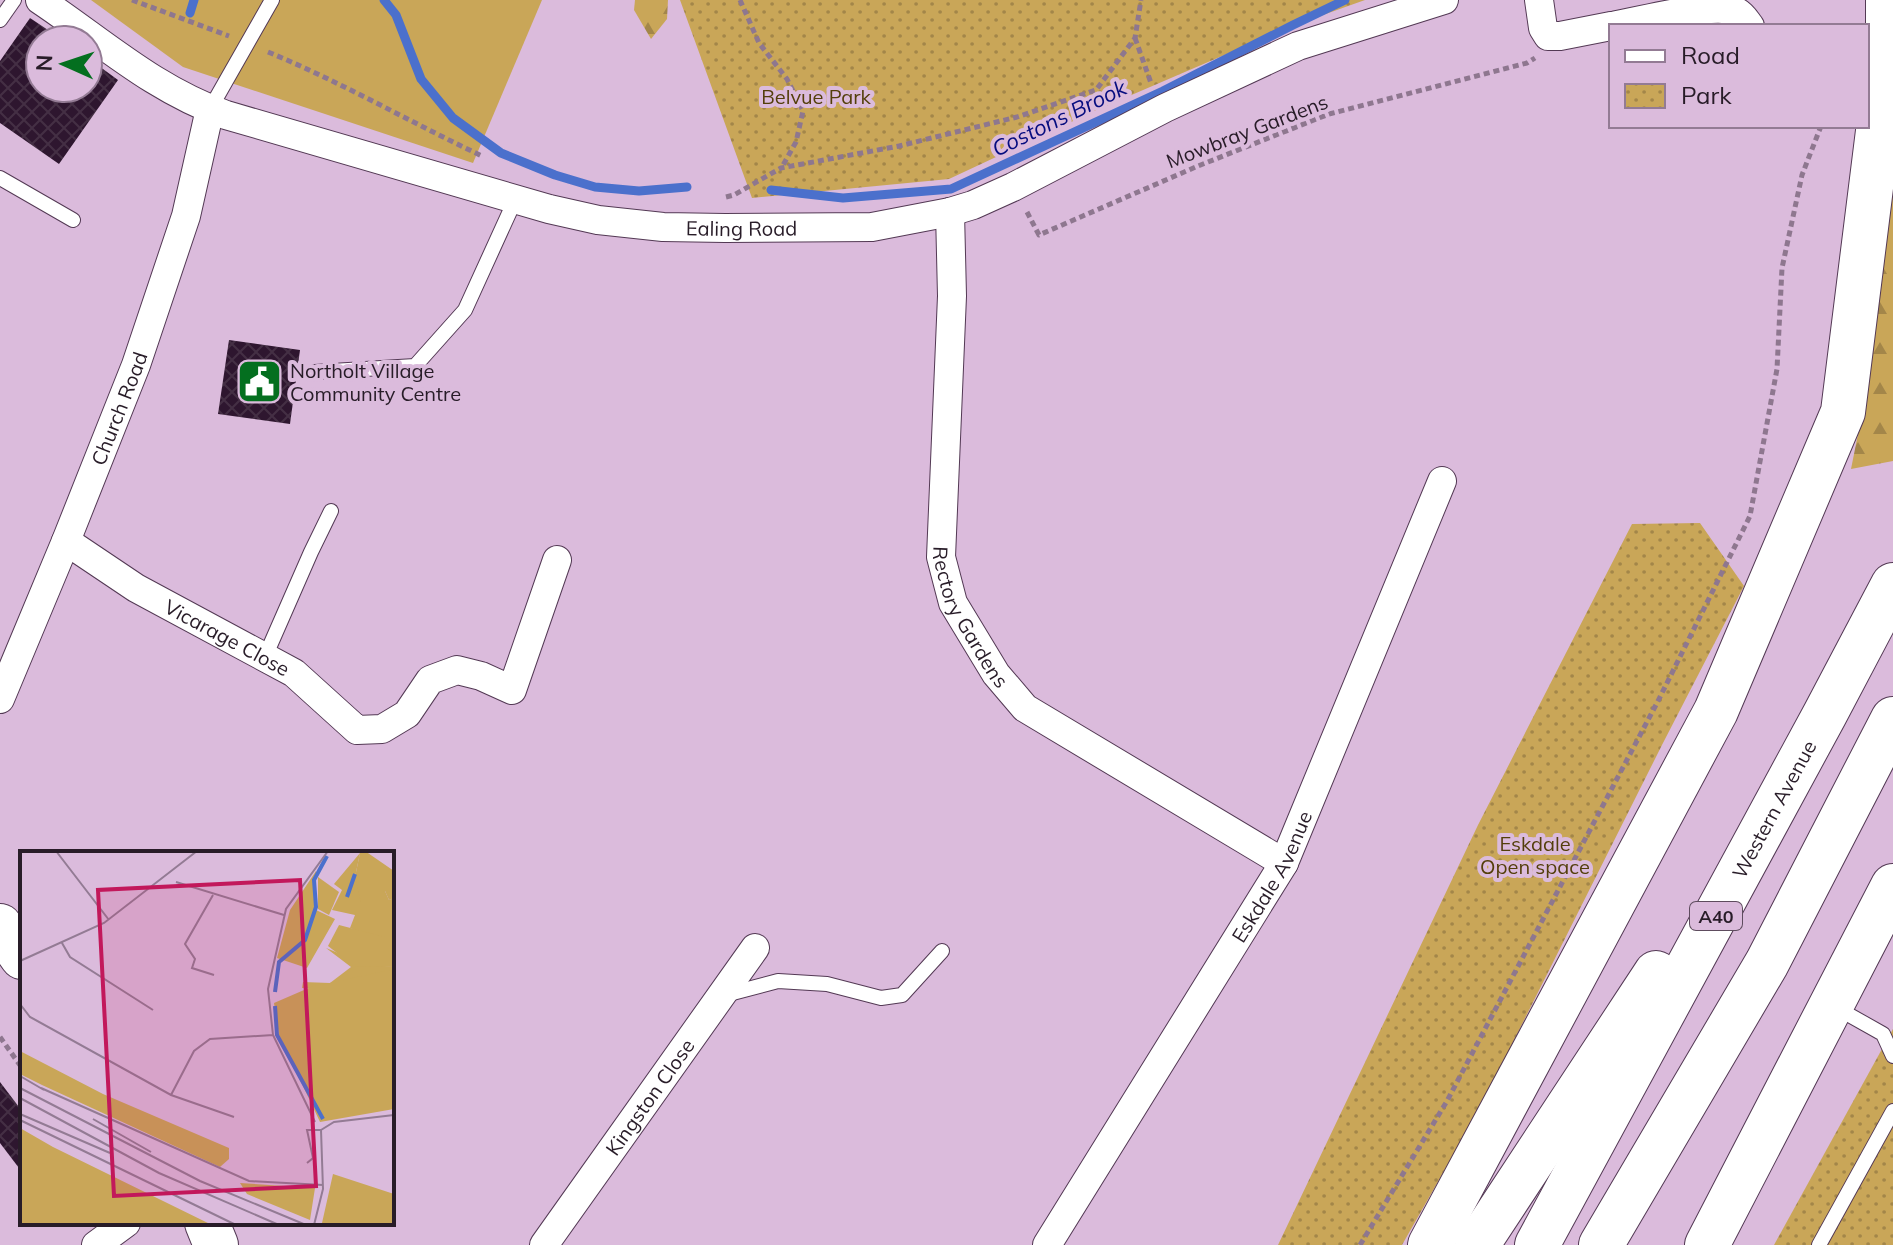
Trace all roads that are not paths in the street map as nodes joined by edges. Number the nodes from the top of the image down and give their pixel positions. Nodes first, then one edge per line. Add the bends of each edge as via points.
1 (14, 0) edge
2 (40, 0) edge
3 (272, 0) edge
4 (1444, 0) edge
5 (1539, 0) edge
6 (1888, 0) edge
7 (0, 20) edge
8 (1623, 24) edge
9 (1748, 24) edge
10 (1609, 27) edge
11 (210, 109) junction
12 (0, 178) edge
13 (516, 198) junction
14 (950, 212) junction
15 (73, 220) dead end
16 (315, 372) dead end
17 (1442, 481) dead end
18 (331, 511) dead end
19 (66, 541) junction
20 (557, 560) dead end
21 (1893, 585) edge
22 (265, 657) junction
23 (0, 699) edge
24 (1825, 714) junction
25 (1893, 719) edge
26 (1284, 863) junction
27 (1893, 886) edge
28 (0, 926) edge
29 (755, 948) dead end
30 (942, 951) dead end
31 (20, 954) edge
32 (1767, 963) junction
33 (721, 997) junction
34 (1831, 1005) junction
35 (1893, 1056) edge
36 (1893, 1111) edge
37 (123, 1225) edge
38 (208, 1225) edge
39 (96, 1245) edge
40 (216, 1245) edge
41 (544, 1245) edge
42 (1047, 1245) edge
43 (1430, 1245) edge
44 (1477, 1245) edge
45 (1537, 1245) edge
46 (1601, 1245) edge
47 (1633, 1245) edge
48 (1707, 1245) edge
49 (1819, 1245) edge

1 - 7 lane
2 - 11 street, Ealing Road via 140,73
3 - 11 lane
4 - 14 street, Ealing Road via 1298,46 1013,187
5 - 10 street via 1548,36
6 - 43 main road via 1884,83 1843,412 1716,711
8 - 9 street via 1703,9 1740,13
11 - 13 street, Ealing Road
11 - 19 street, Church Road via 186,216 136,365
12 - 15 lane
13 - 14 street, Ealing Road via 598,220 663,227 872,227
13 - 16 lane via 465,310 415,366
14 - 26 street, Rectory Gardens via 952,296 941,557 953,603 996,674 1025,708
17 - 26 street, Eskdale Avenue
18 - 22 lane
19 - 22 street, Vicarage Close via 136,588
19 - 23 street, Church Road
20 - 22 street, Vicarage Close via 512,690 457,670 430,680 407,714 382,729 357,730 294,673
21 - 24 main road, Western Avenue / A40
24 - 44 main road, A40
24 - 45 main road, Western Avenue / A40
25 - 32 main road
26 - 42 street, Eskdale Avenue
27 - 34 main road
28 - 31 main road
29 - 33 street, Kingston Close
30 - 33 lane via 902,995 881,998 827,984 778,981
32 - 46 main road
32 - 47 main road
33 - 41 street, Kingston Close
34 - 35 lane via 1883,1034
34 - 48 main road
36 - 49 lane
37 - 39 street
38 - 40 main road

